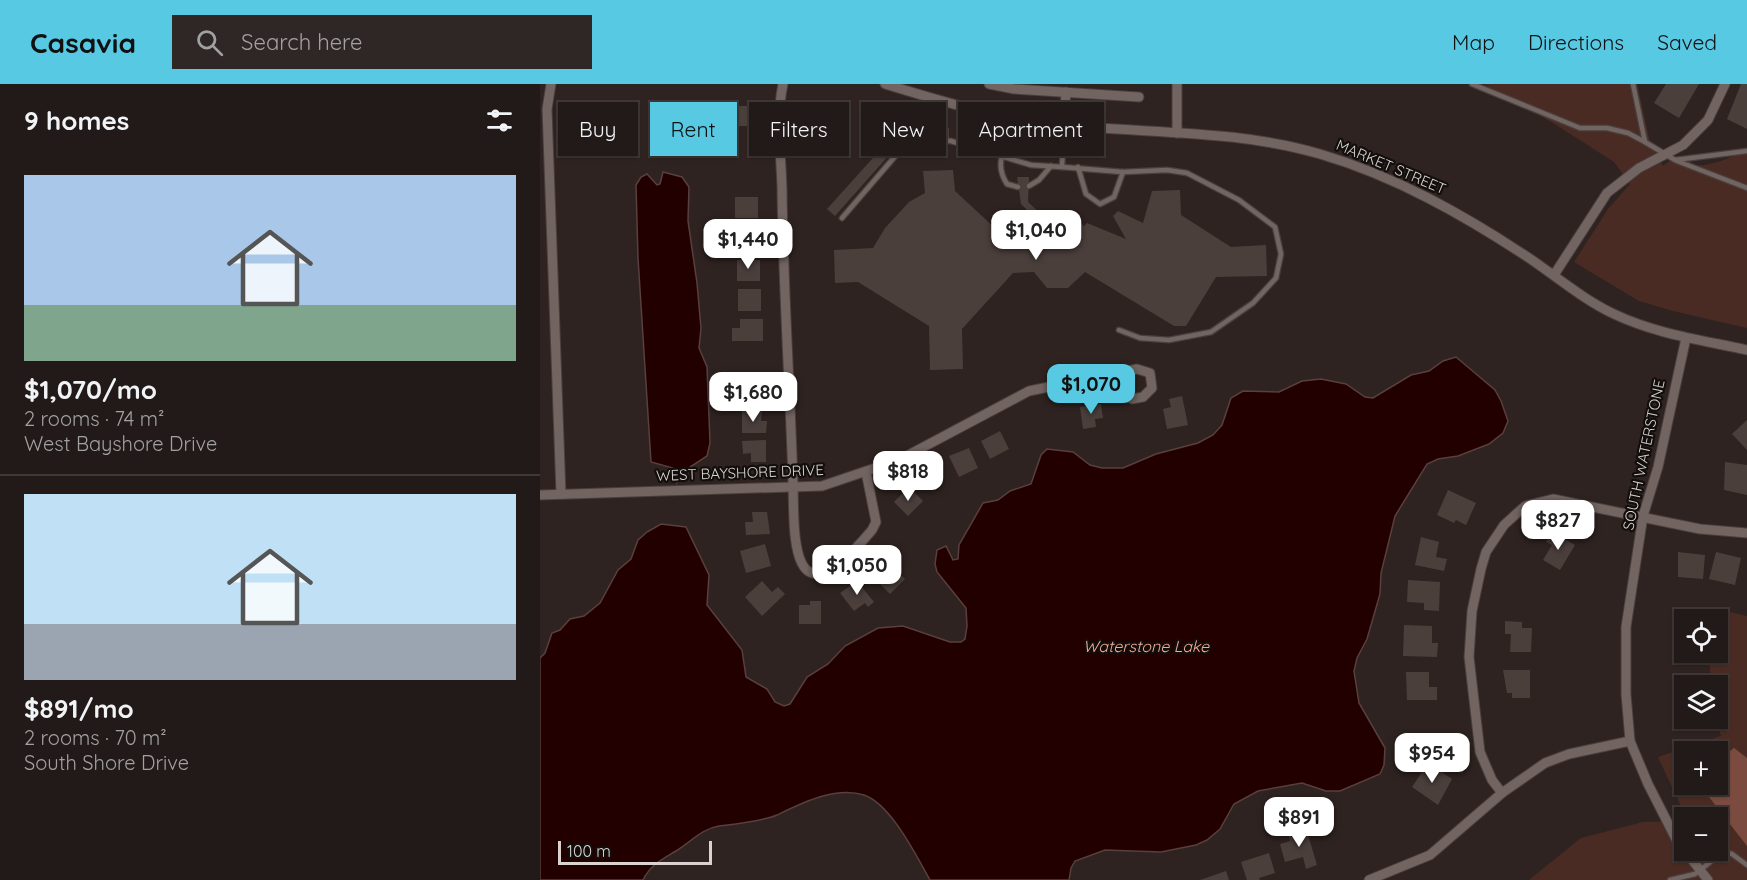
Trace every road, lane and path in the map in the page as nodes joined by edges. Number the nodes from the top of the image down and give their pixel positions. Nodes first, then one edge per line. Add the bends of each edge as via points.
1 (551, 84) edge
2 (783, 84) edge
3 (885, 84) edge
4 (989, 84) edge
5 (1177, 84) edge
6 (1472, 84) edge
7 (1633, 84) edge
8 (1725, 84) edge
9 (1066, 92) junction
10 (1139, 97) dead end
11 (1065, 102) edge
12 (958, 104) edge
13 (1104, 128) edge
14 (1177, 133) junction
15 (1645, 142) junction
16 (958, 143) edge
17 (1747, 151) edge
18 (1665, 154) junction
19 (1002, 156) joint
20 (1063, 156) edge
21 (1675, 160) junction
22 (1051, 166) junction
23 (1062, 167) junction
24 (1078, 167) junction
25 (1123, 172) junction
26 (1018, 186) dead end
27 (1029, 186) dead end
28 (1747, 188) edge
29 (842, 218) dead end
30 (1554, 275) junction
31 (1119, 330) dead end
32 (1686, 338) junction
33 (1747, 350) edge
34 (1099, 376) junction
35 (866, 472) junction
36 (794, 488) junction
37 (561, 494) junction
38 (540, 495) edge
39 (1642, 516) junction
40 (1747, 533) edge
41 (1630, 741) junction
42 (1502, 793) junction
43 (1747, 866) edge
44 (1699, 870) junction
45 (1369, 880) edge
46 (1670, 880) edge
47 (1708, 880) edge

1 - 37 street via 547,109
2 - 36 street via 782,207
3 - 12 street, MARKET STREET
4 - 9 street
5 - 14 street
6 - 15 lane via 1580,128 1607,128
7 - 15 lane
8 - 18 street via 1708,120 1683,145
9 - 10 street
9 - 11 street
13 - 14 street, MARKET STREET
14 - 30 street, MARKET STREET via 1275,143 1356,165 1437,201
15 - 18 lane
16 - 29 lane via 910,139
17 - 21 lane
18 - 21 lane
18 - 30 street via 1607,193
19 - 22 lane via 1031,165
19 - 26 lane via 1002,176 1007,184
20 - 23 lane
21 - 28 lane
22 - 23 lane
22 - 27 lane
23 - 24 lane
24 - 25 lane
24 - 25 lane via 1086,194 1100,204 1114,197
25 - 31 lane via 1167,170 1197,178 1239,200 1275,227 1281,254 1276,278 1253,303 1211,332 1169,339 1140,338
30 - 32 street, MARKET STREET via 1613,314
32 - 33 street, MARKET STREET
32 - 39 street, SOUTH WATERSTONE via 1659,467
34 - 34 street, WEST BAYSHORE DRIVE via 1143,369 1150,373 1152,388 1143,397 1132,399
34 - 35 street, WEST BAYSHORE DRIVE via 1029,391 899,460
35 - 36 street, WEST BAYSHORE DRIVE via 830,484
35 - 36 street via 876,522 830,571 817,574 808,571 798,553
36 - 37 street, WEST BAYSHORE DRIVE
37 - 38 street, WEST BAYSHORE DRIVE
39 - 40 street via 1701,529
39 - 41 street, SOUTH WATERSTONE via 1625,647
39 - 42 street via 1545,500 1515,513 1486,552 1472,611 1469,657 1480,752 1488,774
41 - 42 street via 1557,758
41 - 44 street, SOUTH WATERSTONE via 1666,824
42 - 45 street via 1430,855
43 - 44 lane via 1723,852
44 - 46 lane
44 - 47 street, SOUTH WATERSTONE

